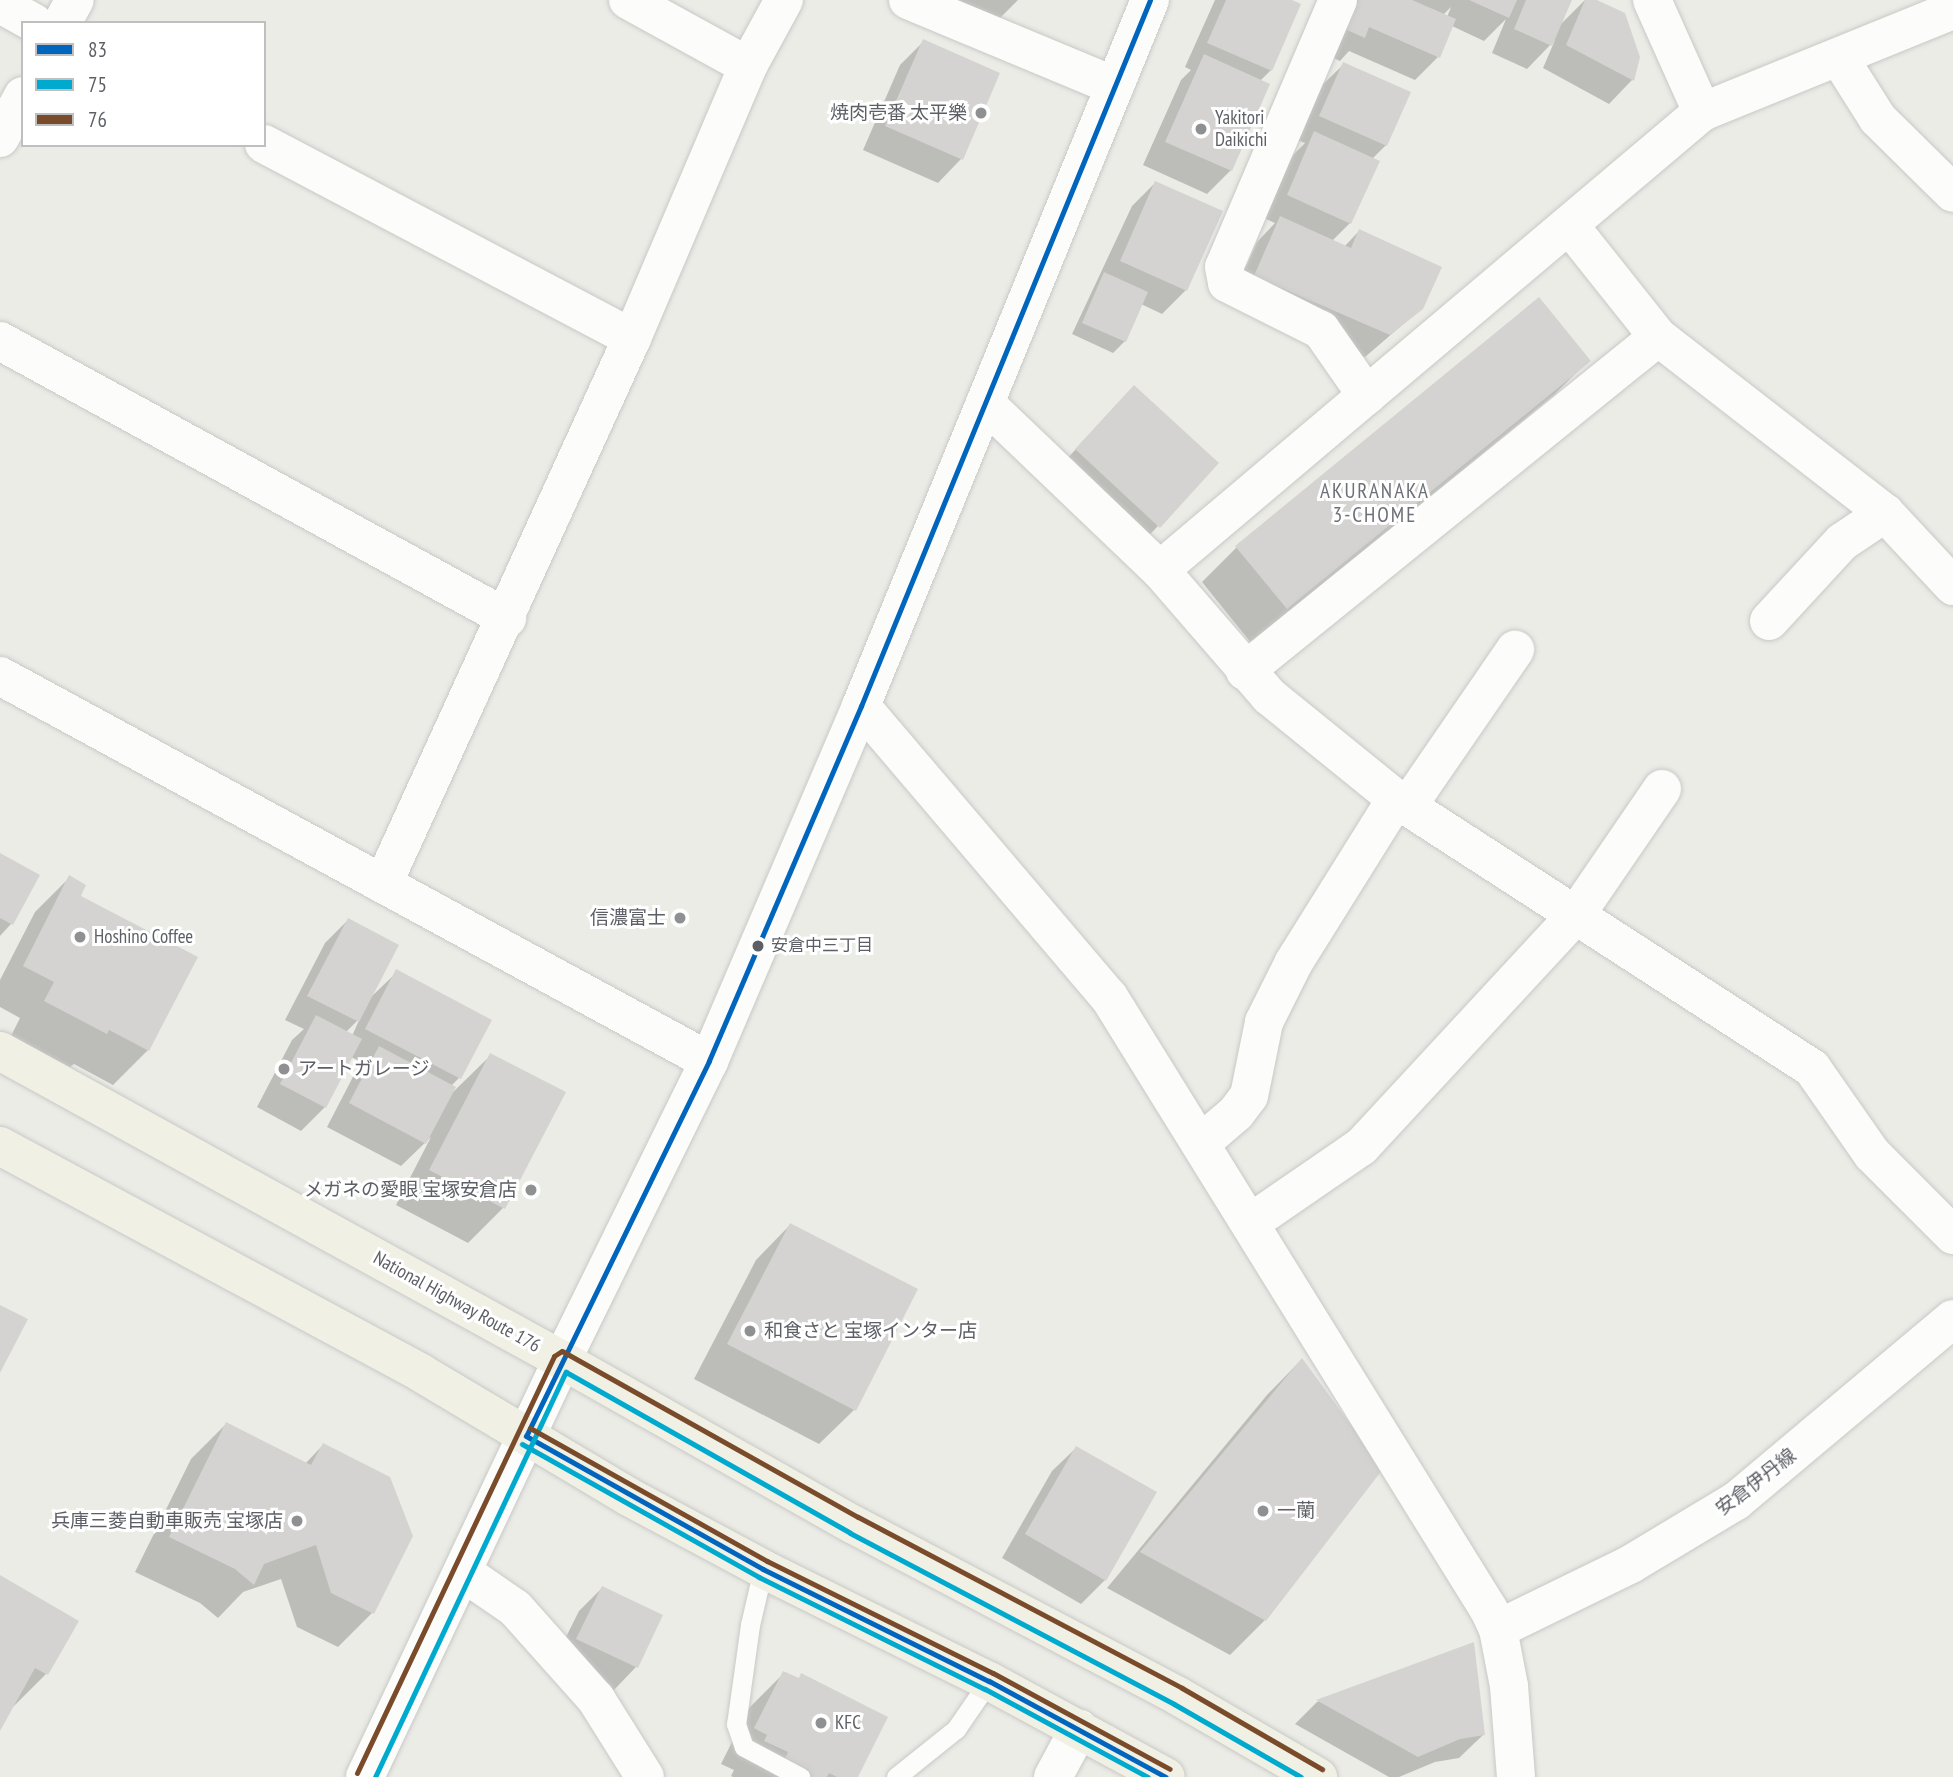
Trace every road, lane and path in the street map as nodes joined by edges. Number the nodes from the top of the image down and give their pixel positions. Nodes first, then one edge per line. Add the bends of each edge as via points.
1 (75, 0) edge
2 (628, 0) edge
3 (784, 0) edge
4 (908, 0) edge
5 (1150, 0) edge
6 (1338, 0) edge
7 (1652, 0) edge
8 (0, 4) edge
9 (1953, 10) edge
10 (30, 21) edge
11 (63, 21) edge
12 (1840, 59) junction
13 (748, 66) junction
14 (1115, 86) junction
15 (21, 100) edge
16 (1702, 113) junction
17 (0, 138) edge
18 (266, 146) edge
19 (1953, 193) edge
20 (1569, 225) junction
21 (1658, 337) junction
22 (632, 338) junction
23 (0, 341) edge
24 (1367, 396) junction
25 (985, 403) junction
26 (1885, 513) junction
27 (1160, 570) junction
28 (1953, 586) edge
29 (507, 618) junction
30 (1769, 621) dead end
31 (1516, 650) dead end
32 (1245, 671) junction
33 (0, 676) edge
34 (861, 706) junction
35 (1662, 789) dead end
36 (1401, 803) junction
37 (383, 884) junction
38 (1575, 916) junction
39 (0, 1052) edge
40 (709, 1061) junction
41 (1201, 1143) junction
42 (0, 1146) edge
43 (1250, 1223) junction
44 (1953, 1236) edge
45 (1953, 1319) edge
46 (562, 1360) junction
47 (526, 1436) junction
48 (763, 1569) junction
49 (464, 1573) junction
50 (1498, 1629) junction
51 (989, 1681) junction
52 (1079, 1729) junction
53 (365, 1777) edge
54 (645, 1777) edge
55 (800, 1777) edge
56 (896, 1777) edge
57 (1053, 1777) edge
58 (1166, 1777) edge
59 (1318, 1777) edge
60 (1516, 1777) edge

1 - 11 street
2 - 13 street
3 - 13 street
4 - 14 street
5 - 14 street
6 - 24 street via 1224,267 1227,284 1321,330
7 - 16 street
8 - 10 street
9 - 12 street
12 - 16 street
12 - 19 street via 1878,119
13 - 22 street
14 - 25 street
15 - 17 street
16 - 20 street
18 - 22 street
20 - 21 street
20 - 24 street
21 - 26 street
21 - 32 street
22 - 29 street
23 - 29 street
24 - 27 street
25 - 27 street
25 - 34 street
26 - 28 street
26 - 30 street via 1842,542
27 - 32 street
29 - 37 street
31 - 36 street
32 - 36 street via 1269,696
33 - 37 street
34 - 40 street
34 - 41 street via 1109,996
35 - 38 street
36 - 38 street
36 - 41 street via 1294,962 1264,1022 1249,1096 1237,1113
37 - 40 street
38 - 43 street via 1362,1146
38 - 44 street via 1812,1069 1872,1154
39 - 46 highway, National Highway Route 176
40 - 46 street
41 - 43 street
42 - 47 highway via 421,1373
43 - 50 street
45 - 50 street, 安倉伊丹線 via 1737,1501 1631,1564
46 - 47 street
46 - 59 highway, National Highway Route 176
47 - 48 highway
47 - 49 street
48 - 51 highway
48 - 55 lane via 736,1724 744,1747
49 - 53 street
49 - 54 street via 515,1608 587,1689
50 - 60 street via 1509,1686
51 - 52 highway
51 - 56 lane via 956,1729
52 - 57 street
52 - 58 highway

